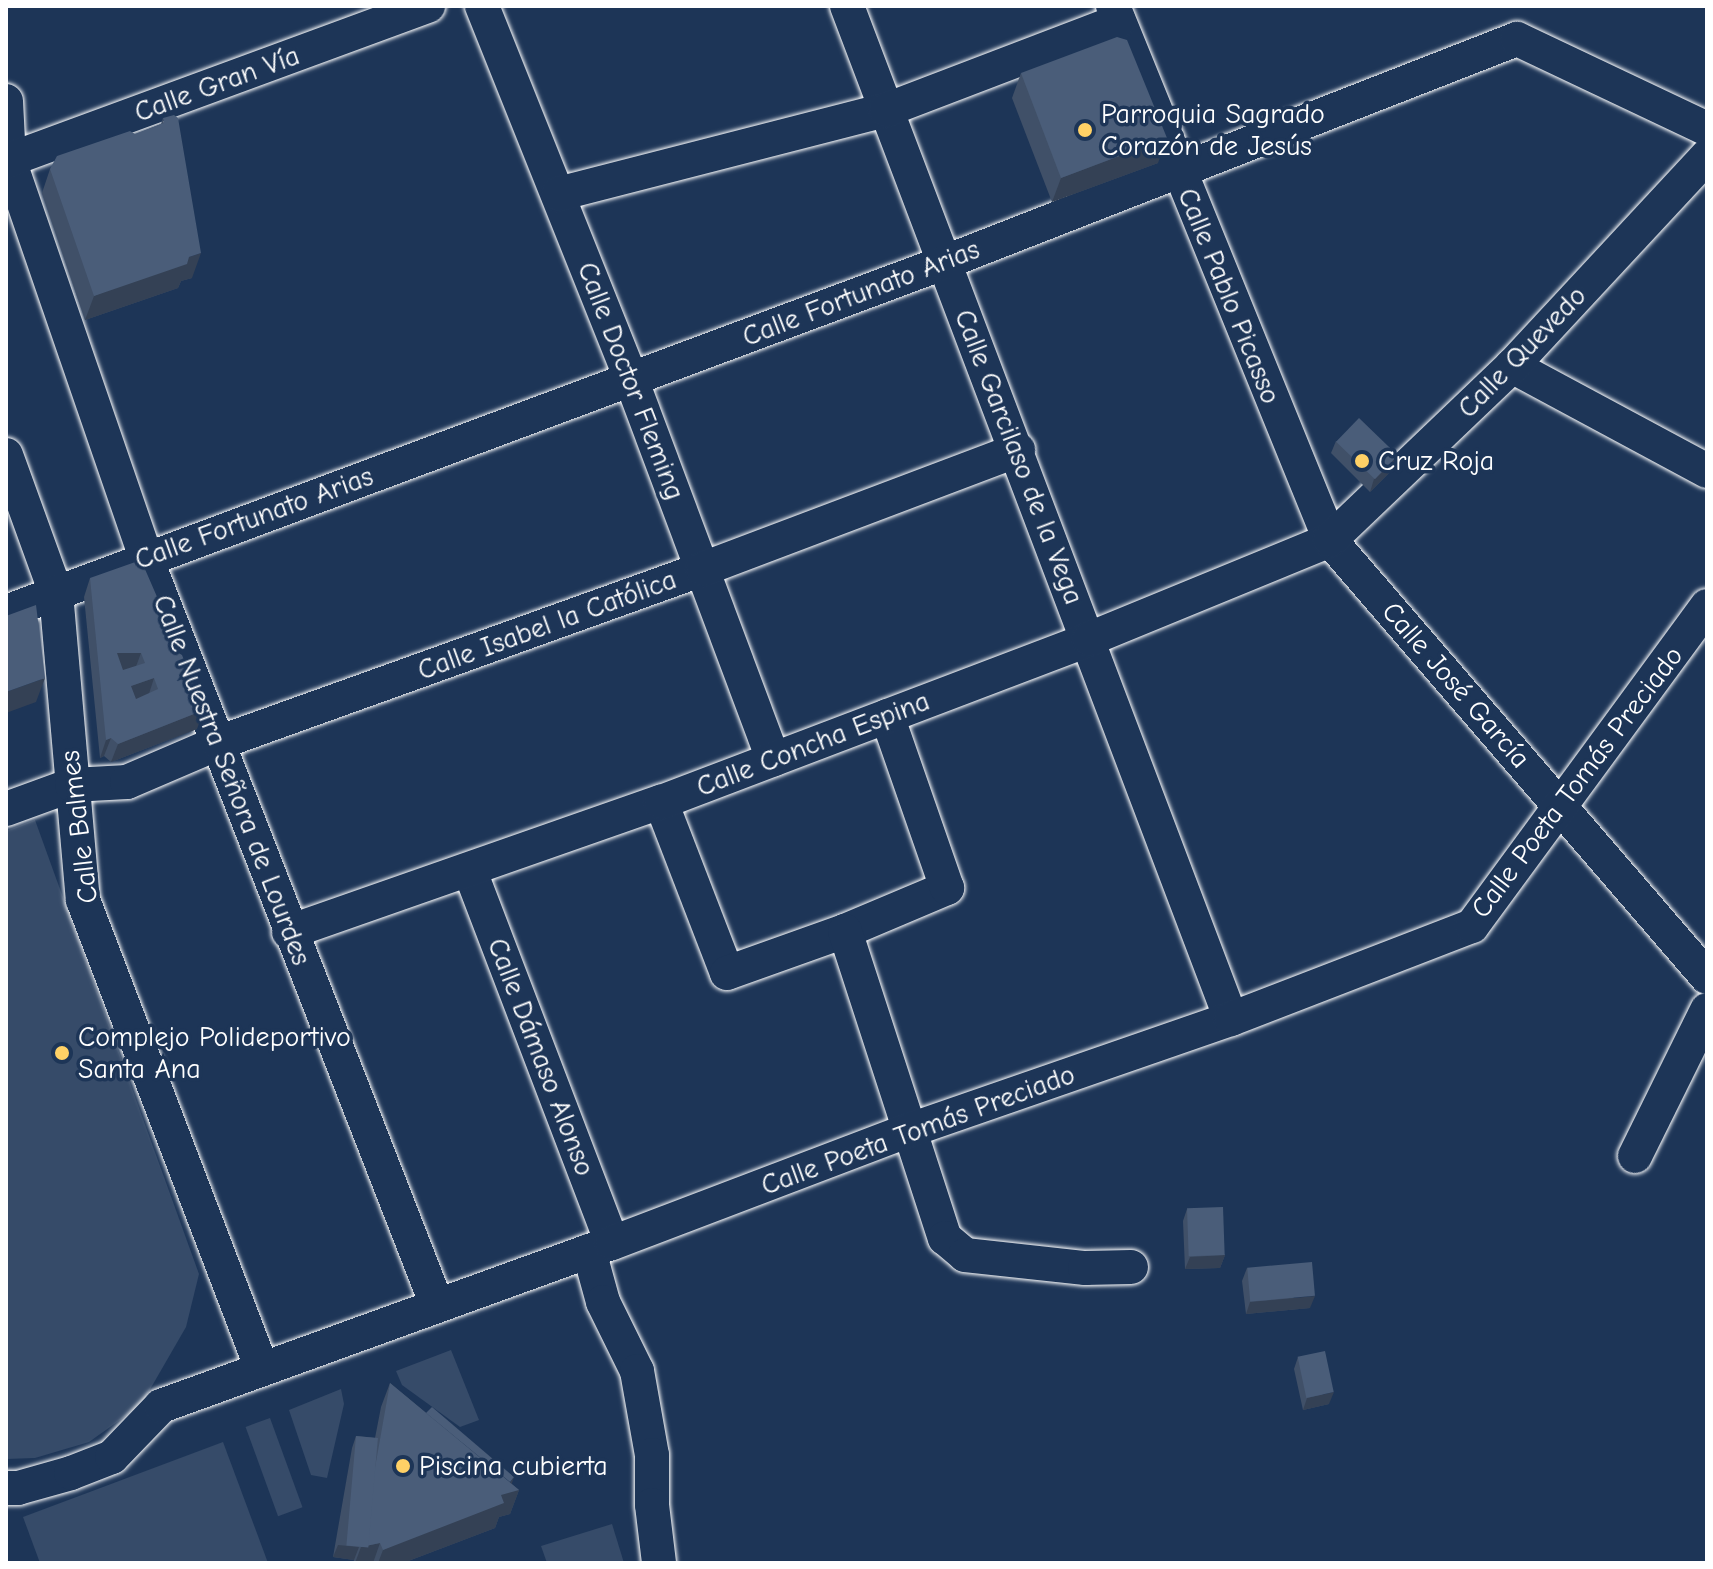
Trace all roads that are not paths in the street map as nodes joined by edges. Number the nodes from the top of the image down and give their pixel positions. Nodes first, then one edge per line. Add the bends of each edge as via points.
1 (428, 6) edge
2 (482, 6) edge
3 (847, 6) edge
4 (1116, 14) edge
5 (6, 101) edge
6 (886, 110) junction
7 (1707, 129) edge
8 (1707, 156) edge
9 (8, 161) edge
10 (1178, 171) junction
11 (558, 194) junction
12 (943, 263) junction
13 (1512, 366) junction
14 (631, 379) junction
15 (1018, 450) junction
16 (6, 455) edge
17 (1707, 471) edge
18 (1330, 540) junction
19 (146, 558) junction
20 (703, 569) junction
21 (56, 593) junction
22 (1707, 606) edge
23 (6, 612) edge
24 (1089, 639) junction
25 (887, 716) junction
26 (218, 743) junction
27 (773, 759) junction
28 (72, 785) junction
29 (661, 802) junction
30 (1561, 805) junction
31 (6, 809) edge
32 (470, 871) junction
33 (845, 931) junction
34 (289, 932) junction
35 (1707, 977) edge
36 (1707, 1010) edge
37 (1231, 1019) junction
38 (910, 1130) junction
39 (1635, 1156) dead end
40 (601, 1247) junction
41 (1131, 1267) dead end
42 (437, 1305) junction
43 (262, 1369) junction
44 (6, 1488) edge
45 (659, 1563) edge

1 - 9 street, Calle Gran Vía
2 - 11 street, Calle Doctor Fleming
3 - 6 street, Calle Garcilaso de la Vega
4 - 6 street
4 - 10 street, Calle Pablo Picasso
5 - 9 street, Calle Nuestra Señora de Lourdes
6 - 11 street
6 - 12 street, Calle Garcilaso de la Vega
7 - 10 street, Calle Fortunato Arias via 1517,39
8 - 13 street, Calle Quevedo
9 - 19 street, Calle Nuestra Señora de Lourdes
10 - 12 street, Calle Fortunato Arias
10 - 18 street, Calle Pablo Picasso
11 - 14 street, Calle Doctor Fleming
12 - 14 street, Calle Fortunato Arias
12 - 15 street, Calle Garcilaso de la Vega
13 - 17 street
13 - 18 street, Calle Quevedo
14 - 19 street, Calle Fortunato Arias
14 - 20 street, Calle Doctor Fleming
15 - 20 street, Calle Isabel la Católica
15 - 24 street, Calle Garcilaso de la Vega
16 - 21 street, Calle Balmes
18 - 24 street, Calle Concha Espina
18 - 30 street, Calle José García
19 - 21 street, Calle Fortunato Arias
19 - 26 street, Calle Nuestra Señora de Lourdes
20 - 26 street, Calle Isabel la Católica
20 - 27 street, Calle Doctor Fleming
21 - 23 street, Calle Fortunato Arias
21 - 28 street, Calle Balmes
22 - 30 street, Calle Poeta Tomás Preciado
24 - 25 street, Calle Concha Espina
24 - 37 street, Calle Garcilaso de la Vega
25 - 27 street, Calle Concha Espina
25 - 33 street via 947,888
26 - 28 street, Calle Isabel la Católica via 127,782
26 - 34 street, Calle Nuestra Señora de Lourdes
27 - 29 street, Calle Concha Espina
28 - 31 street, Calle Isabel la Católica
28 - 43 street, Calle Balmes via 83,900
29 - 32 street, Calle Concha Espina
29 - 33 street via 727,973
30 - 35 street, Calle José García
30 - 37 street, Calle Poeta Tomás Preciado via 1472,926
32 - 34 street, Calle Concha Espina
32 - 40 street, Calle Dámaso Alonso
33 - 38 street
34 - 42 street, Calle Nuestra Señora de Lourdes
36 - 39 street
37 - 38 street, Calle Poeta Tomás Preciado
38 - 40 street, Calle Poeta Tomás Preciado
38 - 41 street via 945,1238 965,1255 1085,1268
40 - 42 street, Calle Poeta Tomás Preciado
40 - 45 street, Calle Dámaso Alonso via 603,1302 640,1384 652,1455
42 - 43 street, Calle Poeta Tomás Preciado
43 - 44 street, Calle Poeta Tomás Preciado via 161,1406 112,1457

